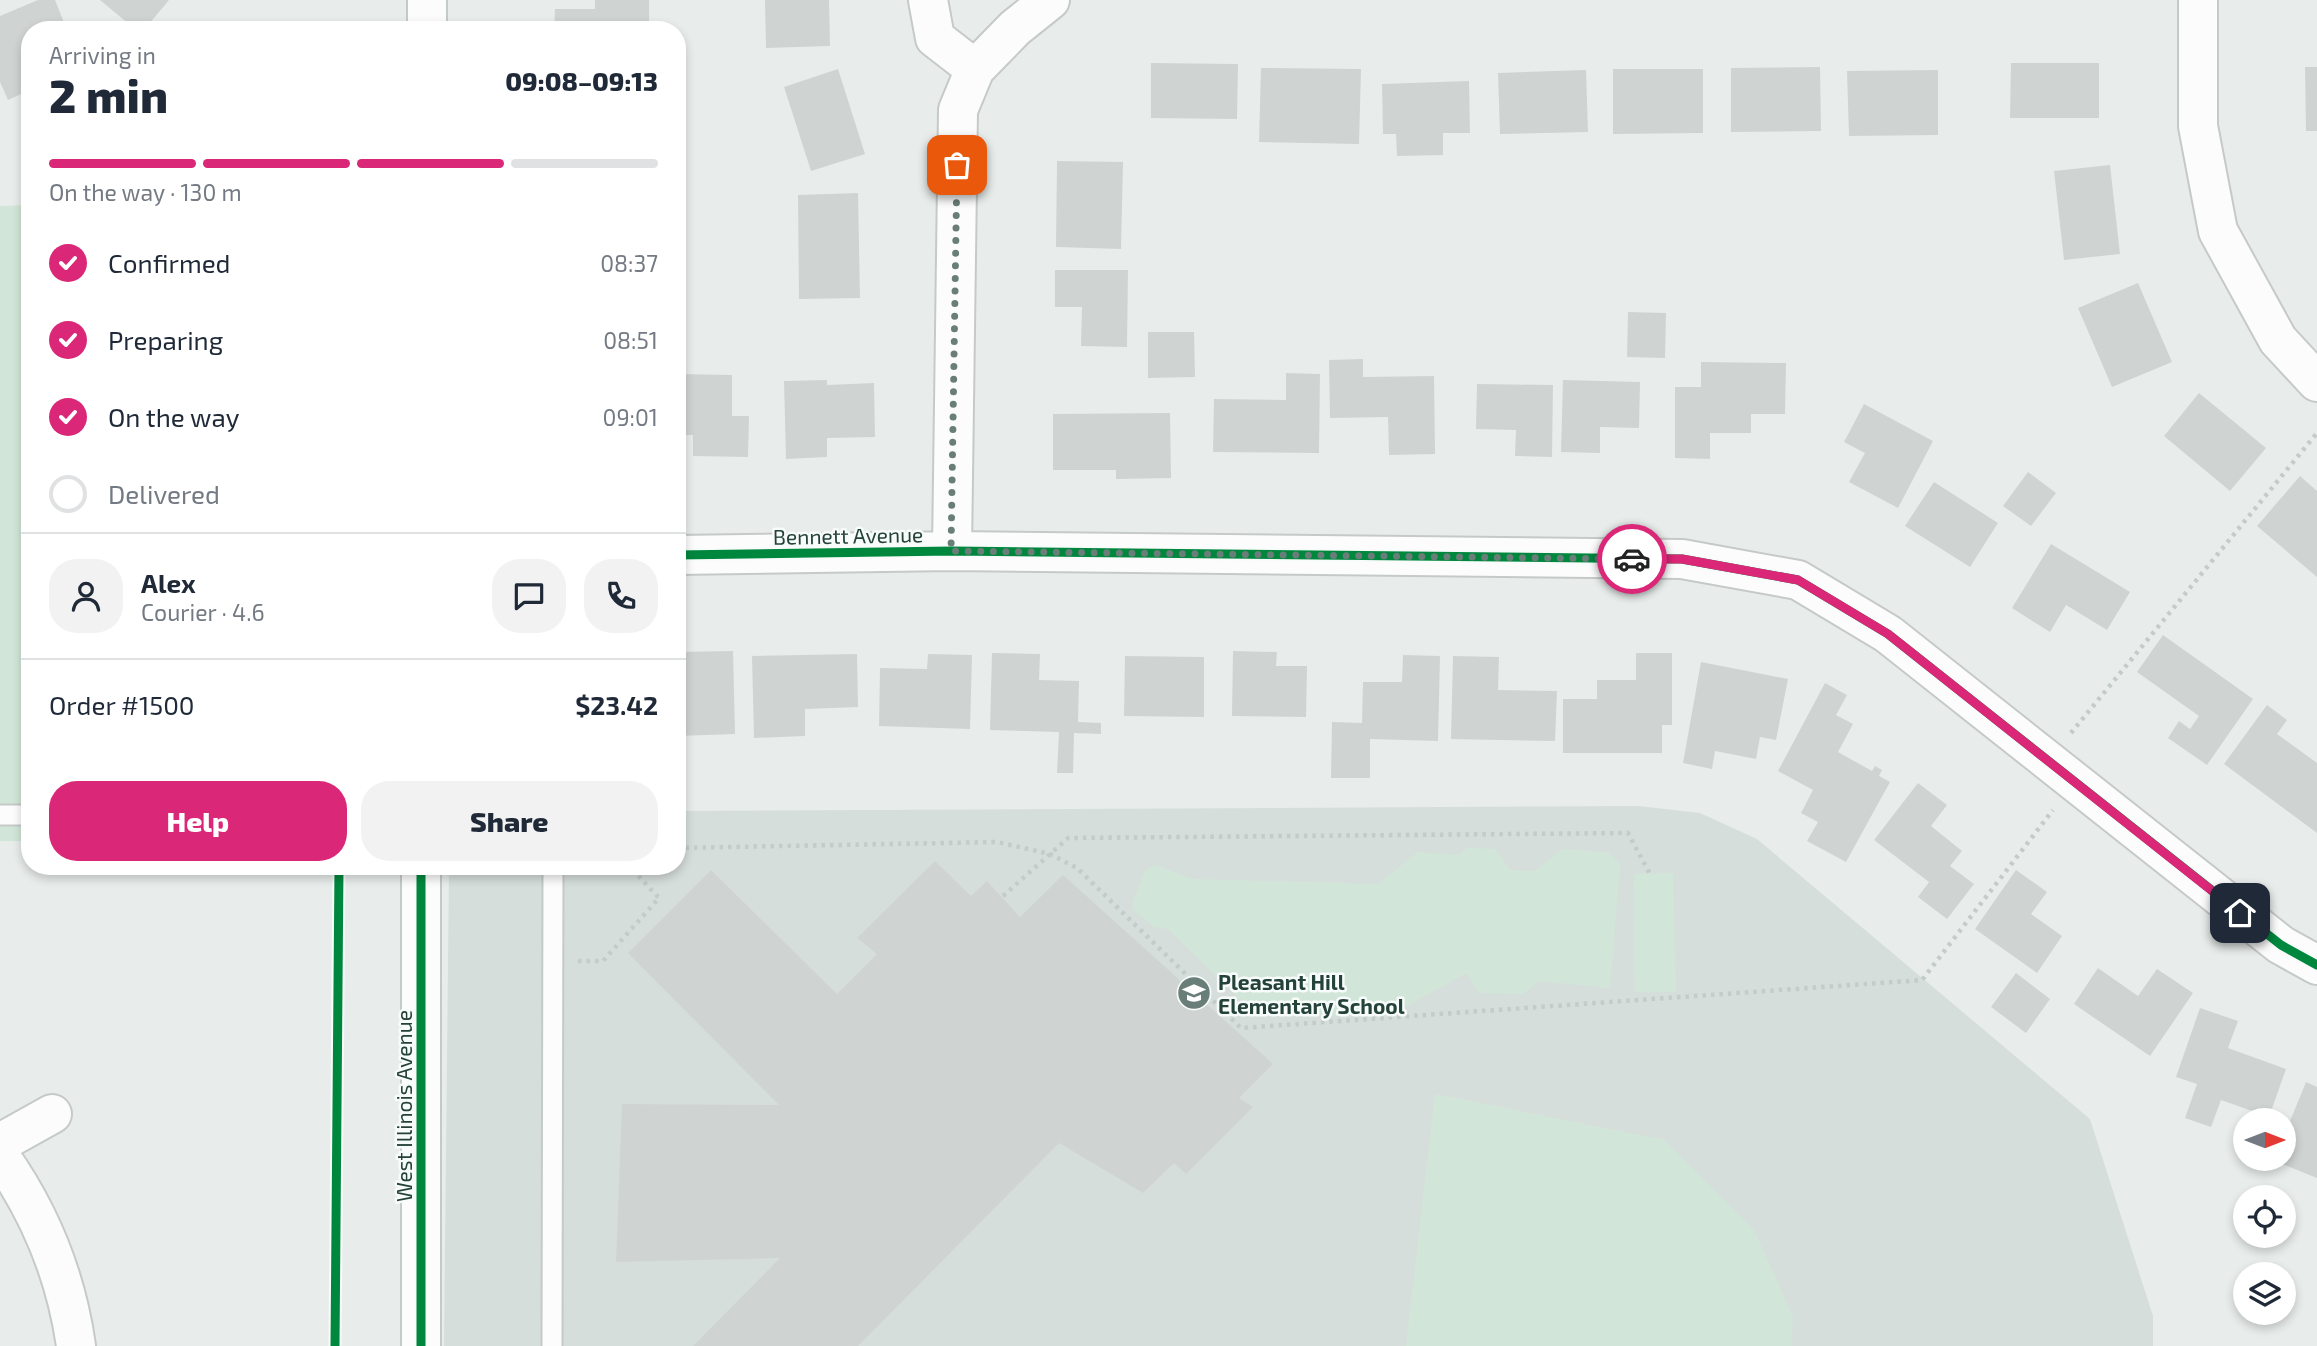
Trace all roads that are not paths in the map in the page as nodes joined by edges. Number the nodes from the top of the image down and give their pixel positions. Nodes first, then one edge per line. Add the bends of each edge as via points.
1 (427, 0) edge
2 (928, 0) edge
3 (1049, 0) edge
4 (2198, 0) edge
5 (427, 21) edge
6 (975, 69) junction
7 (2317, 382) edge
8 (951, 551) junction
9 (686, 555) edge
10 (0, 815) edge
11 (21, 815) edge
12 (421, 875) edge
13 (553, 875) edge
14 (2317, 965) edge
15 (52, 1114) dead end
16 (0, 1143) edge
17 (0, 1156) edge
18 (76, 1346) edge
19 (421, 1346) edge
20 (552, 1346) edge

1 - 5 street
2 - 6 street via 935,38
3 - 6 street
4 - 7 street via 2198,126 2218,231 2278,340
6 - 8 street via 958,110
8 - 9 street, Bennett Avenue
8 - 14 street, Bennett Avenue via 1682,559 1798,580 1888,634 2281,945
10 - 11 lane
12 - 19 street, West Illinois Avenue
13 - 20 lane
15 - 16 street
17 - 18 street via 28,1195 57,1258

